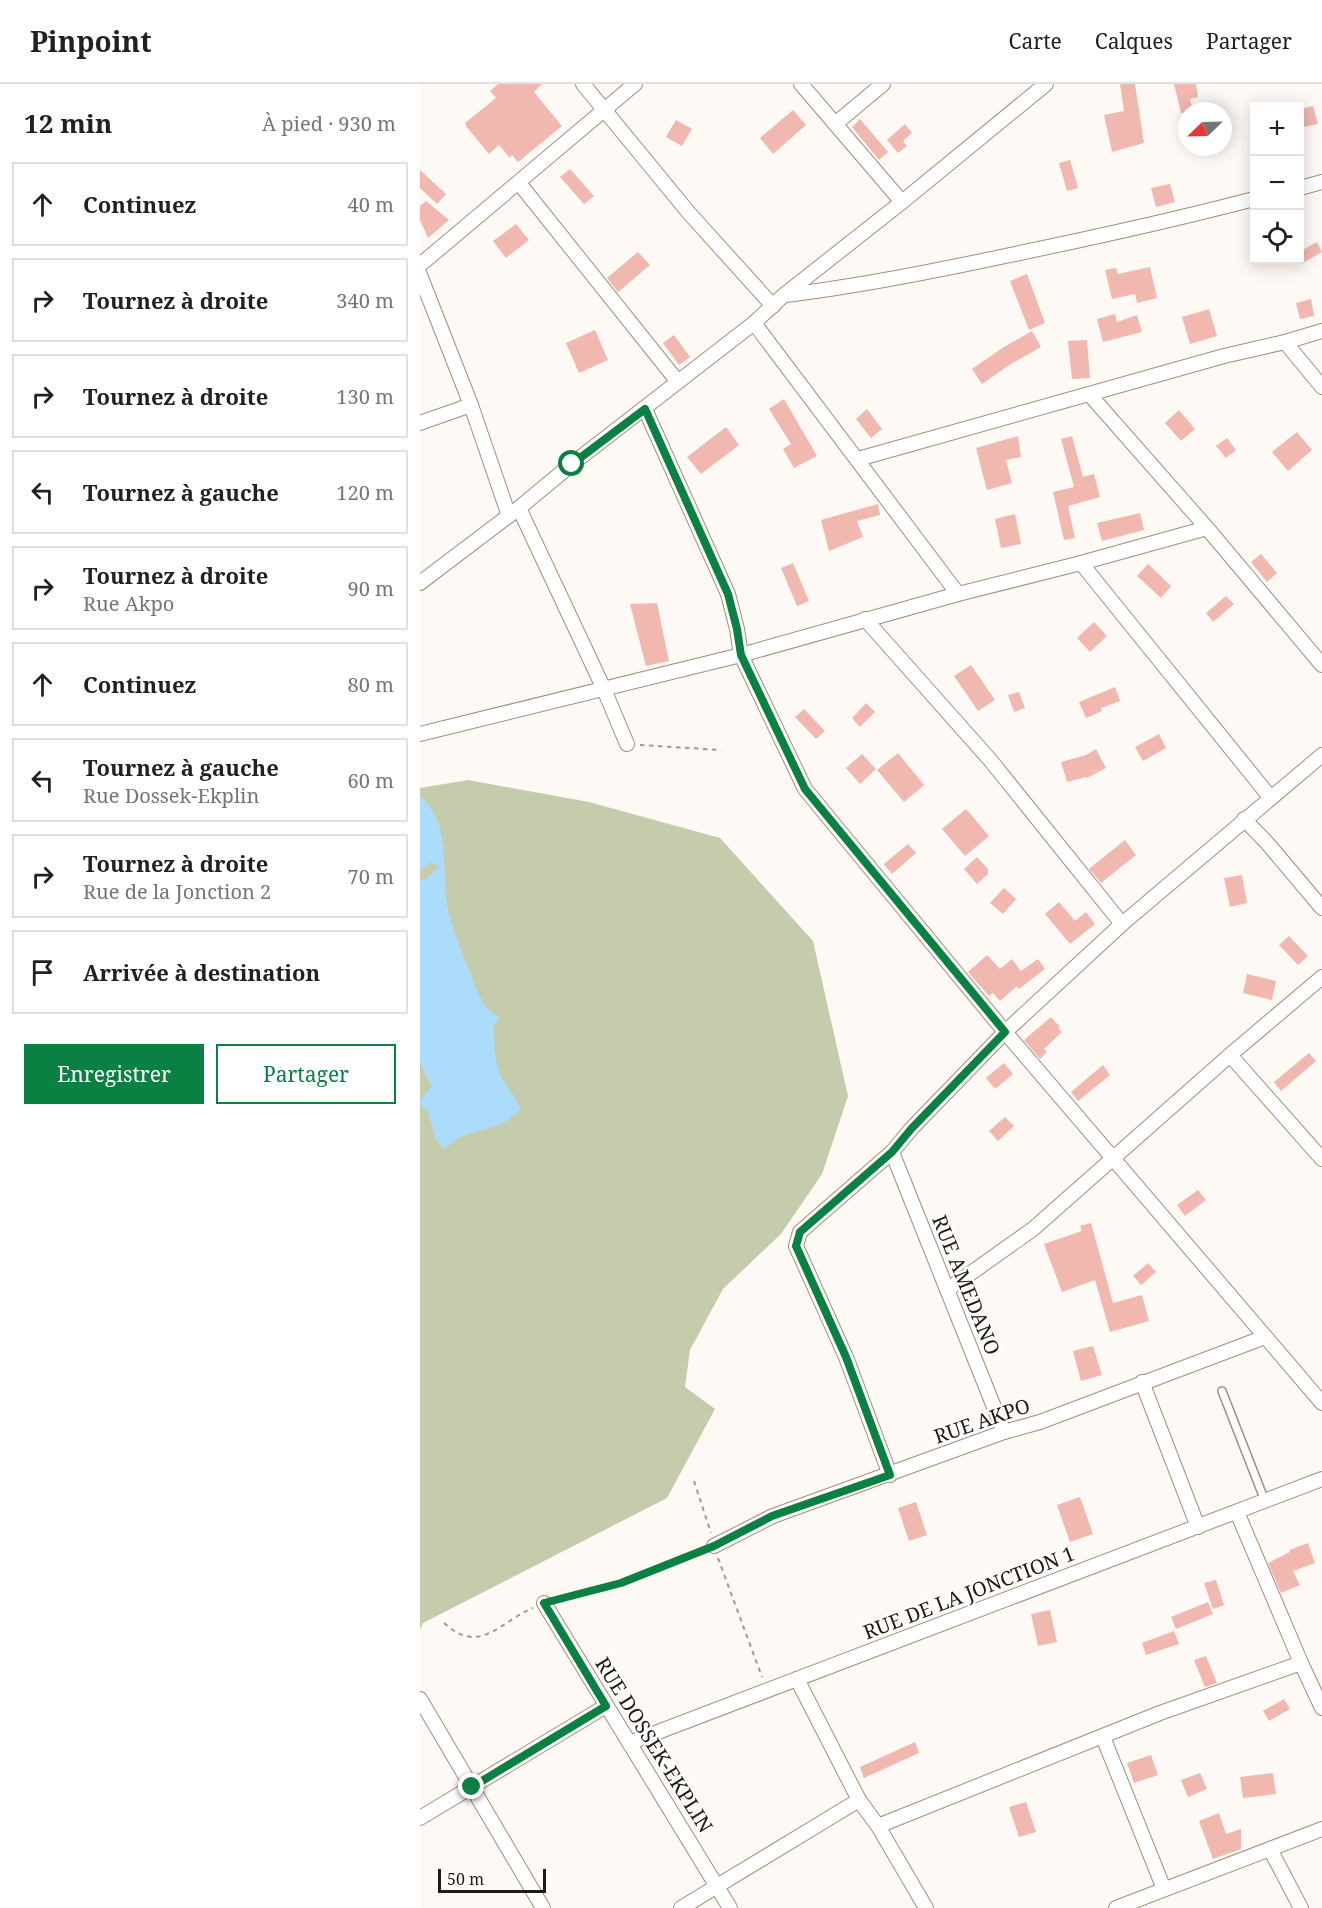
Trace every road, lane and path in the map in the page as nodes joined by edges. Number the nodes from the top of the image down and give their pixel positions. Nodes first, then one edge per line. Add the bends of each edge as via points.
1 (583, 84) edge
2 (635, 84) edge
3 (801, 84) edge
4 (883, 84) edge
5 (1046, 84) edge
6 (604, 111) junction
7 (835, 124) junction
8 (1322, 182) edge
9 (519, 183) junction
10 (1304, 187) edge
11 (1250, 200) edge
12 (902, 202) junction
13 (420, 265) edge
14 (420, 275) edge
15 (784, 295) junction
16 (773, 306) junction
17 (754, 323) junction
18 (1322, 331) edge
19 (1285, 342) junction
20 (678, 382) junction
21 (1322, 387) edge
22 (1090, 395) junction
23 (471, 405) junction
24 (645, 409) junction
25 (420, 423) edge
26 (858, 459) junction
27 (514, 512) junction
28 (1207, 528) junction
29 (1081, 563) junction
30 (420, 583) edge
31 (958, 594) junction
32 (866, 619) junction
33 (741, 655) junction
34 (1322, 665) edge
35 (603, 687) junction
36 (420, 734) edge
37 (627, 744) joint
38 (721, 750) dead end
39 (1322, 755) edge
40 (1270, 797) junction
41 (1244, 819) junction
42 (1322, 908) edge
43 (1122, 924) junction
44 (1322, 977) edge
45 (1005, 1032) junction
46 (1230, 1055) junction
47 (892, 1152) junction
48 (1322, 1159) edge
49 (1113, 1161) junction
50 (947, 1290) junction
51 (1265, 1336) junction
52 (1142, 1382) junction
53 (1222, 1391) dead end
54 (1321, 1401) edge
55 (1004, 1432) junction
56 (890, 1475) junction
57 (1322, 1479) edge
58 (1265, 1501) junction
59 (1237, 1512) junction
60 (1198, 1527) junction
61 (714, 1546) joint
62 (544, 1603) junction
63 (735, 1608) dead end
64 (444, 1623) dead end
65 (1300, 1663) junction
66 (796, 1679) junction
67 (767, 1691) junction
68 (420, 1699) edge
69 (606, 1706) junction
70 (1322, 1708) edge
71 (1103, 1737) junction
72 (629, 1743) junction
73 (472, 1787) junction
74 (859, 1800) junction
75 (420, 1818) edge
76 (878, 1826) junction
77 (1322, 1829) edge
78 (1270, 1849) junction
79 (718, 1887) junction
80 (1164, 1888) junction
81 (543, 1908) edge
82 (681, 1908) edge
83 (730, 1908) edge
84 (926, 1908) edge
85 (1116, 1908) edge
86 (1301, 1908) edge

1 - 6 street
2 - 6 street
3 - 7 street
4 - 7 street
5 - 12 street
6 - 9 street
6 - 16 street
7 - 12 street
8 - 10 street
9 - 13 street
9 - 20 street
11 - 15 street via 923,273
12 - 15 street
14 - 23 street
15 - 16 street
16 - 17 street
17 - 20 street
17 - 26 street
18 - 19 street
19 - 21 street
19 - 22 street
20 - 24 street
22 - 26 street
22 - 28 street
23 - 25 street
23 - 27 street
24 - 27 street
24 - 33 street via 728,594
26 - 31 street
27 - 30 street
27 - 35 street
28 - 29 street
28 - 34 street
29 - 31 street
29 - 40 street
31 - 32 street
32 - 33 street
32 - 43 street via 991,761
33 - 35 street
33 - 45 street via 805,789
35 - 36 street
35 - 37 street
37 - 38 path
39 - 40 street
40 - 41 street
41 - 42 street
41 - 43 street
43 - 45 street
44 - 46 street
45 - 47 street
45 - 49 street
46 - 48 street
46 - 49 street
47 - 50 street, RUE AMEDANO
47 - 56 street via 800,1232 796,1246 846,1357
49 - 50 street via 1033,1229
49 - 51 street
50 - 55 street, RUE AMEDANO
51 - 52 street, RUE AKPO
51 - 54 street
52 - 55 street, RUE AKPO
52 - 60 street
53 - 58 lane
55 - 56 street, RUE AKPO
56 - 61 street, RUE AKPO via 772,1516
57 - 58 street, RUE DE LA JONCTION 1
58 - 59 street, RUE DE LA JONCTION 1
59 - 60 street, RUE DE LA JONCTION 1
59 - 65 street
60 - 66 street, RUE DE LA JONCTION 1
61 - 62 path via 621,1583
62 - 64 path via 518,1614 493,1633 471,1638 455,1634
62 - 69 street, RUE DOSSEK-EKPLIN
63 - 67 path
65 - 70 street
65 - 71 street
66 - 67 street, RUE DE LA JONCTION 1
66 - 74 street
67 - 72 street, RUE DE LA JONCTION 1
68 - 73 street
69 - 72 street, RUE DOSSEK-EKPLIN
69 - 73 street
71 - 76 street
71 - 80 street
72 - 79 street, RUE DOSSEK-EKPLIN
73 - 75 street
73 - 81 street
74 - 76 street
74 - 79 street
76 - 84 street
77 - 78 street
78 - 80 street
78 - 86 street
79 - 82 street
79 - 83 street, RUE DOSSEK-EKPLIN
80 - 85 street

